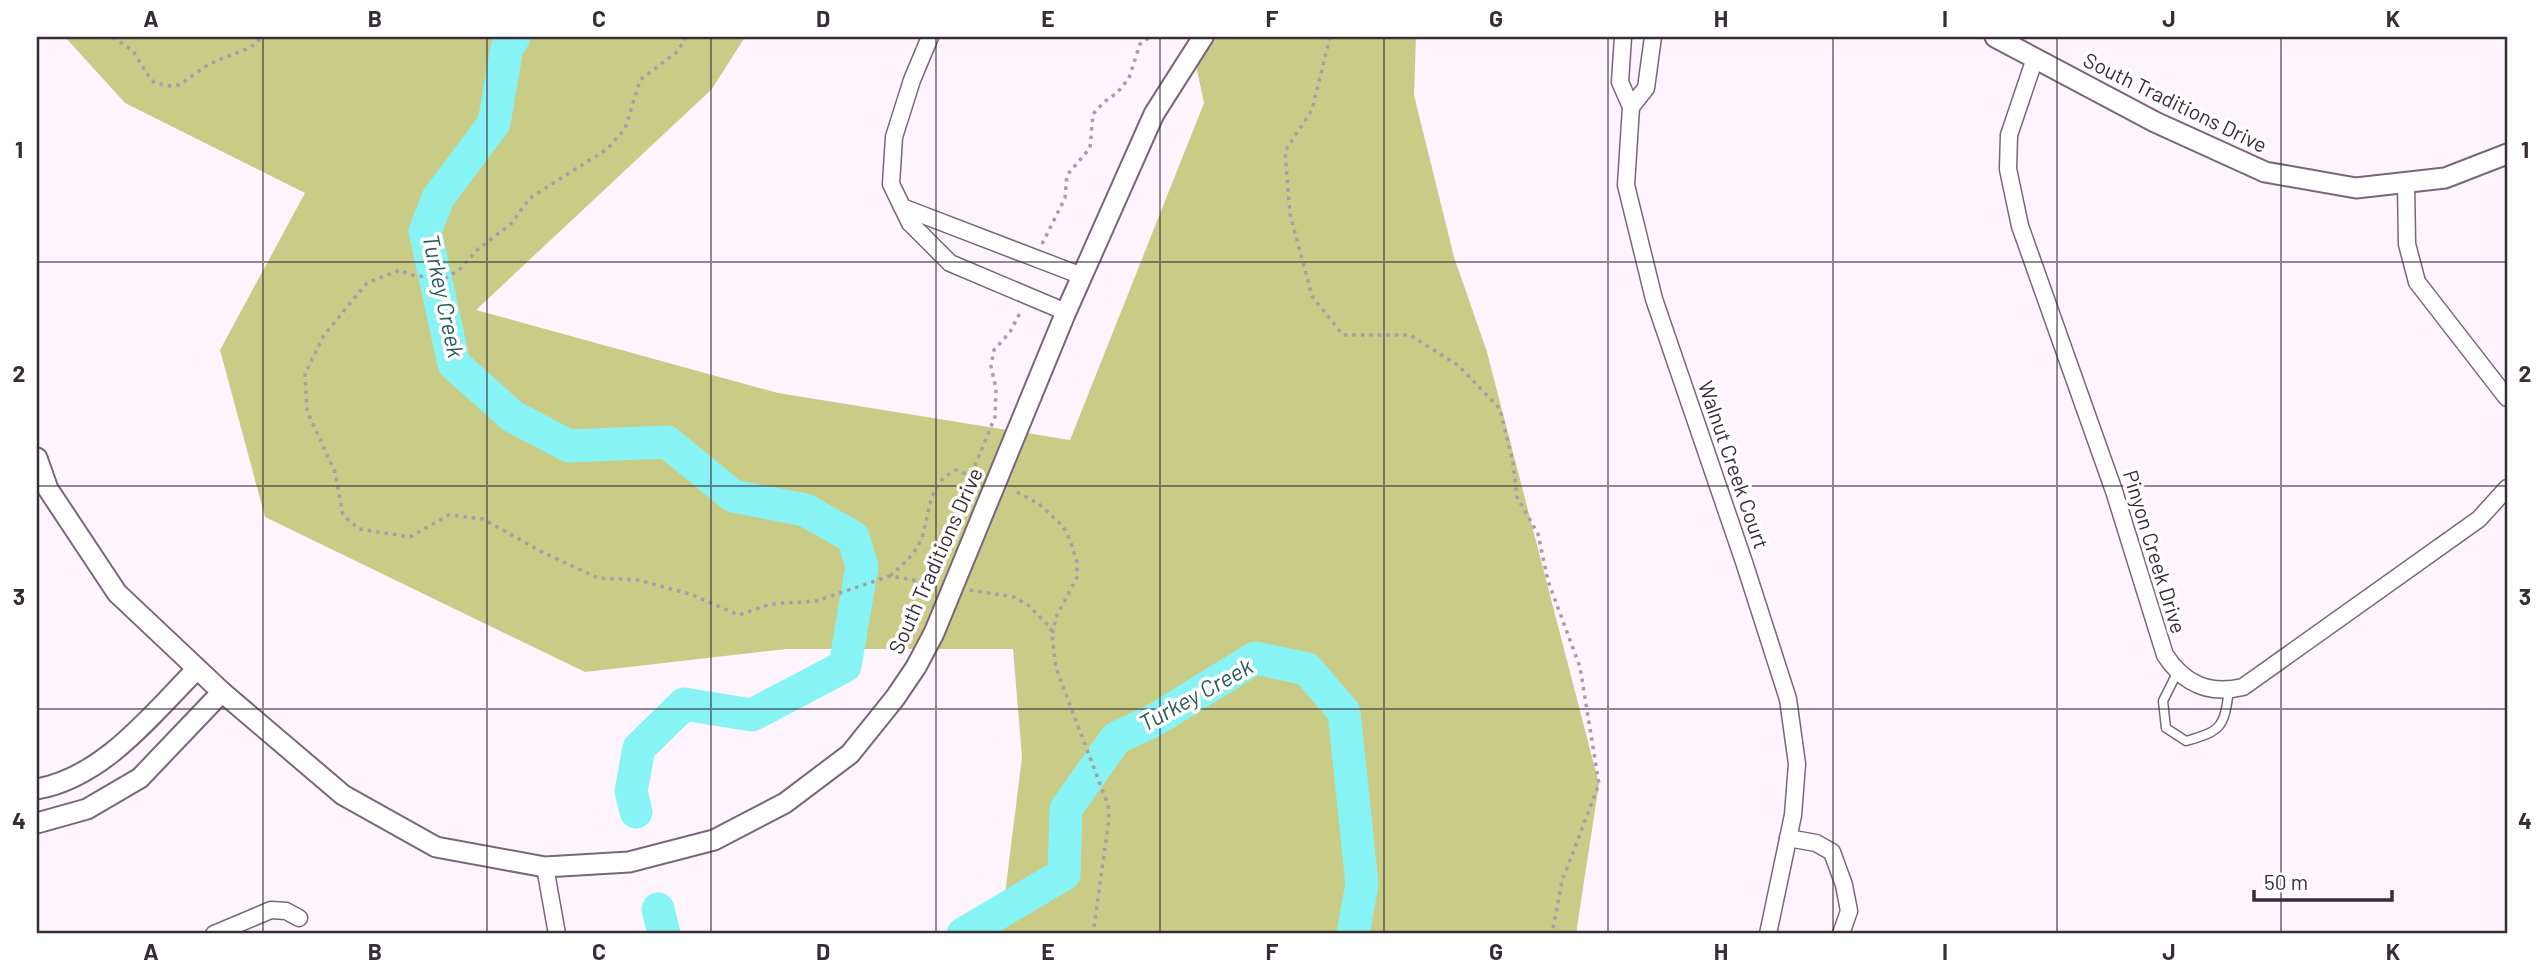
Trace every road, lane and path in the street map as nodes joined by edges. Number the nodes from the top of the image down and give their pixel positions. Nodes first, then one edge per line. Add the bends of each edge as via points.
1 (113, 37) edge
2 (262, 37) edge
3 (686, 37) edge
4 (930, 37) edge
5 (1203, 37) edge
6 (1330, 37) edge
7 (1623, 37) edge
8 (1653, 37) edge
9 (1994, 37) edge
10 (2035, 58) junction
11 (1631, 107) junction
12 (2507, 154) edge
13 (2406, 182) junction
14 (902, 207) junction
15 (1082, 276) junction
16 (1066, 312) junction
17 (2507, 398) edge
18 (37, 458) edge
19 (966, 474) dead end
20 (2507, 488) edge
21 (1017, 492) dead end
22 (890, 576) junction
23 (953, 587) junction
24 (1052, 636) junction
25 (197, 669) junction
26 (2176, 673) junction
27 (2229, 690) junction
28 (222, 692) junction
29 (37, 789) edge
30 (37, 823) edge
31 (1788, 838) junction
32 (545, 867) junction
33 (299, 918) dead end
34 (214, 934) edge
35 (557, 934) edge
36 (1094, 934) edge
37 (1552, 934) edge
38 (1768, 934) edge
39 (1841, 934) edge

1 - 2 path via 133,51 155,83 170,86 251,47
3 - 22 path via 678,51 640,80 625,129 607,149 530,198 511,224 444,279 400,270 367,283 324,335 304,374 307,411 335,472 343,515 359,529 410,537 449,515 483,519 598,578 638,580 690,594 739,615 771,604 816,601
4 - 14 street via 894,137 891,184
5 - 15 street, South Traditions Drive via 1154,114
6 - 37 path via 1312,110 1285,151 1290,215 1312,296 1343,335 1410,335 1459,366 1500,409 1517,497 1538,534 1548,580 1580,667 1599,784 1562,881
7 - 11 street, Walnut Creek Court via 1620,82
8 - 11 street, Walnut Creek Court via 1646,88
9 - 10 street, South Traditions Drive
10 - 13 street, South Traditions Drive via 2155,122 2264,172 2356,188
10 - 26 street, Pinyon Creek Drive via 2010,135 2008,169 2020,226 2114,492 2165,655
11 - 31 street, Walnut Creek Court via 1626,185 1654,299 1788,699 1797,764
12 - 13 street, South Traditions Drive via 2445,178
13 - 17 street via 2407,244 2417,282
14 - 15 street
14 - 16 street via 909,223 950,263
15 - 16 street, South Traditions Drive
16 - 23 street, South Traditions Drive
18 - 25 street, South Traditions Drive via 48,489 117,593
19 - 22 path via 956,470 936,485 922,538 910,558
20 - 27 street via 2479,519 2243,687
21 - 24 path via 1063,526 1077,562 1077,577 1056,617
22 - 23 path
23 - 24 path via 1014,597 1051,628
23 - 32 street, South Traditions Drive via 934,634 895,698 850,754 785,803 714,840 629,862
24 - 36 path via 1056,668 1104,791 1109,820
25 - 28 street, South Traditions Drive
25 - 29 street via 124,743 91,768
26 - 27 street via 2199,686
26 - 27 lane via 2162,701 2166,728 2186,741 2212,734 2225,718
28 - 30 street via 140,778 88,809
28 - 32 street, South Traditions Drive via 343,795 436,847
31 - 38 street, Walnut Creek Court
31 - 39 street via 1816,843 1832,852 1850,911
32 - 35 street
33 - 34 street via 271,910

